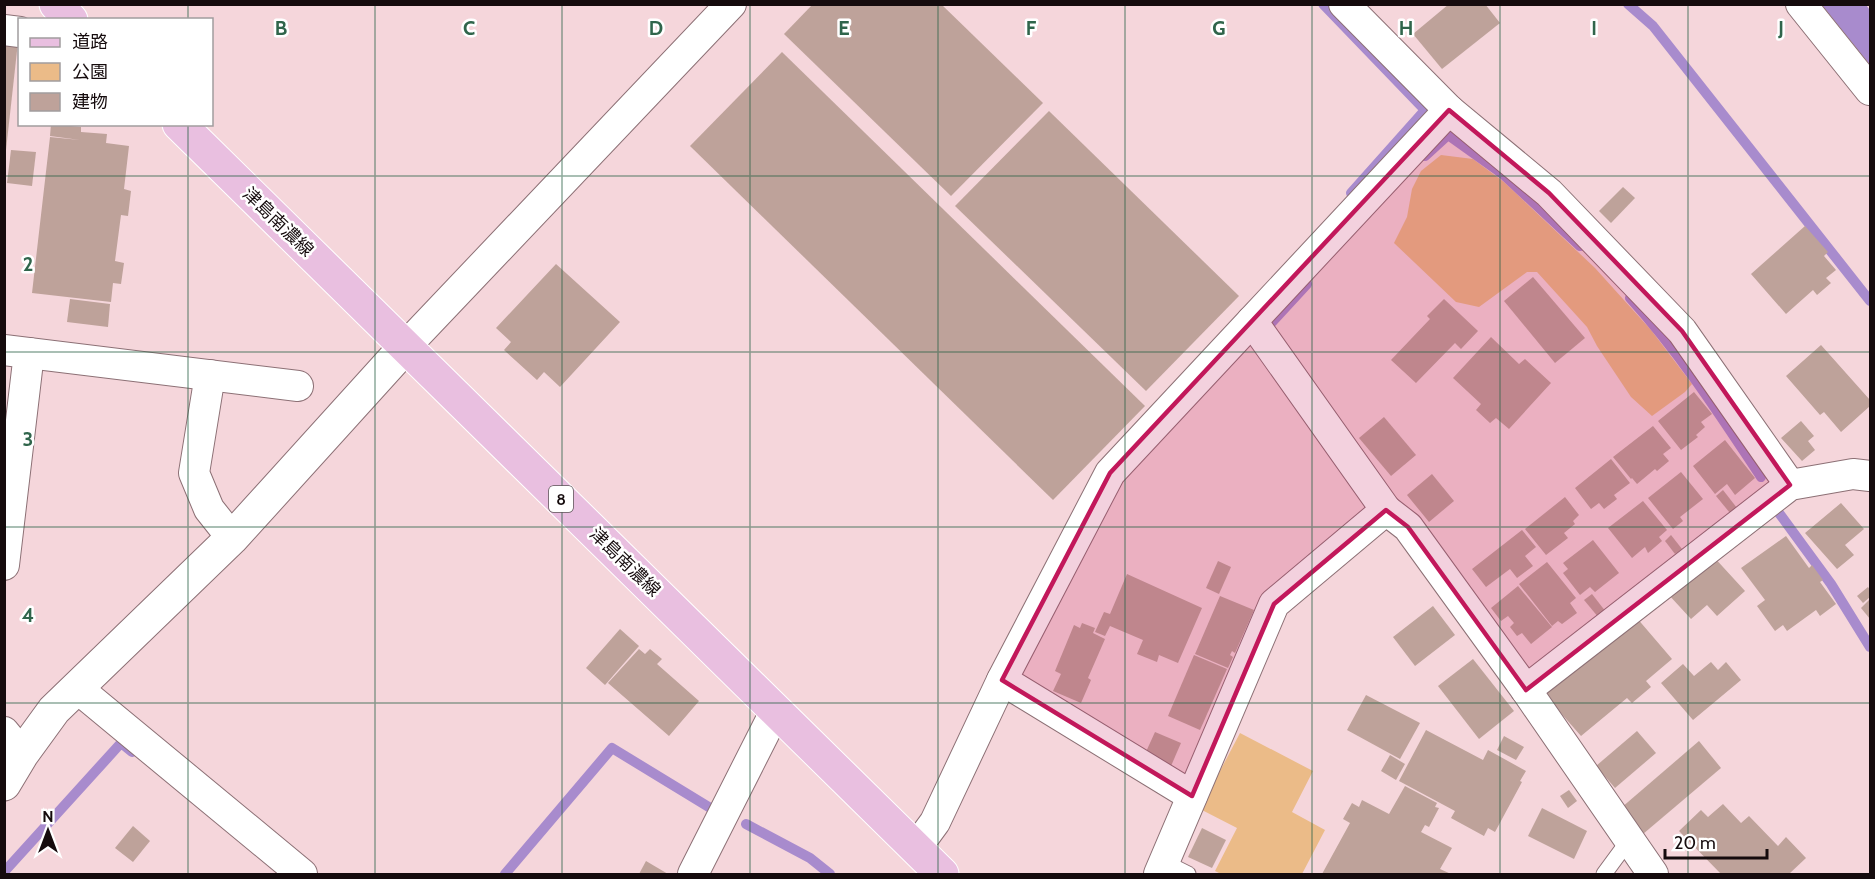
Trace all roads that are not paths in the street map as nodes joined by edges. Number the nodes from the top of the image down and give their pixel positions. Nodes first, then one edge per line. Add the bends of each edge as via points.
1 (731, 4) edge
2 (1344, 4) edge
3 (1801, 4) edge
4 (1870, 90) edge
5 (1449, 110) junction
6 (181, 126) edge
7 (1252, 321) junction
8 (406, 346) junction
9 (17, 352) edge
10 (210, 375) junction
11 (298, 386) dead end
12 (1870, 476) edge
13 (1790, 484) junction
14 (1386, 510) junction
15 (232, 538) junction
16 (4, 565) edge
17 (1002, 680) junction
18 (77, 688) junction
19 (1526, 690) junction
20 (776, 710) junction
21 (13, 743) edge
22 (4, 784) edge
23 (1192, 796) junction
24 (1629, 840) junction
25 (916, 848) junction
26 (1170, 870) edge
27 (302, 874) edge
28 (693, 874) edge
29 (942, 874) edge
30 (1604, 874) edge
31 (1653, 874) edge

1 - 8 street
2 - 5 street
3 - 4 street
5 - 7 street
5 - 13 street via 1549,193 1683,331
6 - 8 main road, 津島南濃線 / 8
7 - 14 street
7 - 17 street via 1110,473
8 - 15 street
8 - 20 main road, 津島南濃線 / 8
9 - 10 street
9 - 16 street
10 - 11 street
10 - 15 street via 194,473 209,509
12 - 13 street via 1853,474
13 - 19 street
14 - 19 street via 1408,527
14 - 23 street via 1274,604
15 - 18 street
17 - 23 street
17 - 25 street via 935,822
18 - 21 street
18 - 27 street
19 - 24 street
20 - 25 main road, 津島南濃線 / 8
20 - 28 street
21 - 22 street
23 - 26 street
24 - 30 lane
24 - 31 street
25 - 29 main road, 津島南濃線 / 8

